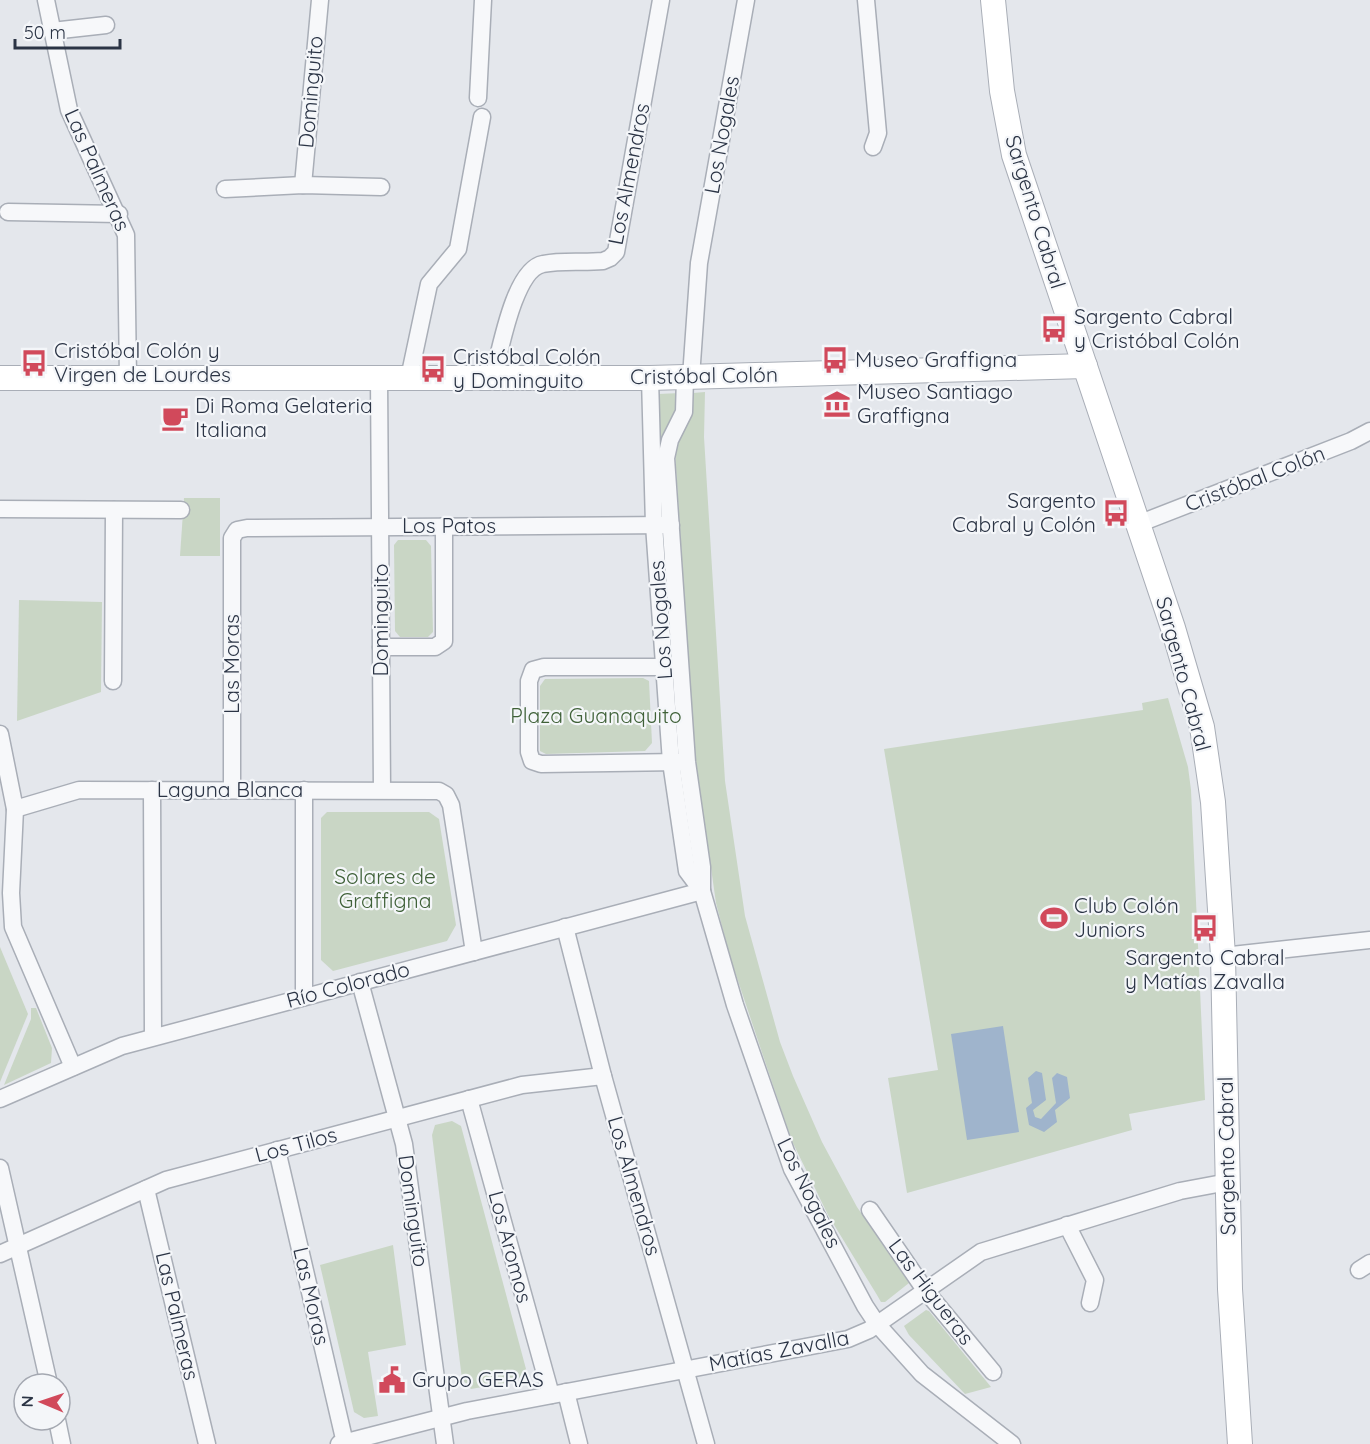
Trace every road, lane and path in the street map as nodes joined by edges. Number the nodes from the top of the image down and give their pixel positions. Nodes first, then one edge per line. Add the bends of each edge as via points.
1 (46, 0) edge
2 (320, 0) edge
3 (483, 0) edge
4 (661, 0) edge
5 (746, 0) edge
6 (866, 0) edge
7 (993, 0) edge
8 (106, 25) dead end
9 (52, 31) junction
10 (478, 98) dead end
11 (482, 117) dead end
12 (873, 147) dead end
13 (303, 184) junction
14 (381, 187) dead end
15 (225, 189) dead end
16 (8, 212) dead end
17 (119, 214) junction
18 (1085, 366) junction
19 (688, 377) junction
20 (0, 378) edge
21 (129, 378) junction
22 (379, 378) junction
23 (410, 378) junction
24 (494, 378) junction
25 (650, 378) junction
26 (1370, 431) edge
27 (0, 509) edge
28 (114, 510) junction
29 (181, 510) dead end
30 (1138, 524) junction
31 (663, 525) junction
32 (444, 526) junction
33 (380, 527) junction
34 (232, 538) joint
35 (381, 647) junction
36 (672, 667) junction
37 (114, 681) dead end
38 (0, 734) edge
39 (679, 762) junction
40 (152, 790) junction
41 (232, 790) junction
42 (304, 790) junction
43 (382, 790) junction
44 (15, 809) junction
45 (702, 891) junction
46 (565, 927) junction
47 (1370, 940) edge
48 (474, 951) junction
49 (1223, 956) junction
50 (360, 982) junction
51 (304, 997) junction
52 (153, 1037) junction
53 (73, 1067) junction
54 (603, 1076) junction
55 (0, 1099) edge
56 (469, 1099) junction
57 (396, 1118) junction
58 (278, 1150) junction
59 (0, 1167) edge
60 (1228, 1182) junction
61 (146, 1189) junction
62 (870, 1210) dead end
63 (1067, 1225) junction
64 (19, 1246) junction
65 (0, 1254) edge
66 (925, 1290) junction
67 (1090, 1303) dead end
68 (877, 1324) junction
69 (686, 1370) junction
70 (46, 1372) edge
71 (993, 1372) dead end
72 (558, 1394) junction
73 (441, 1417) junction
74 (342, 1443) edge
75 (207, 1444) edge
76 (445, 1444) edge
77 (579, 1444) edge
78 (706, 1444) edge
79 (1012, 1444) edge
80 (1240, 1444) edge

1 - 9 street, Las Palmeras
2 - 13 street, Dominguito
3 - 10 street
4 - 24 street, Los Almendros via 616,252 603,261 541,264 529,271 518,289
5 - 19 street, Los Nogales via 699,264
6 - 12 street via 878,133
7 - 18 main road, Sargento Cabral via 1002,91 1014,154
8 - 9 street
9 - 17 street, Las Palmeras via 69,110
11 - 23 street via 458,249 429,284
13 - 14 street
13 - 15 street
16 - 17 street
17 - 21 street, Las Palmeras via 128,246
18 - 19 main road, Cristóbal Colón
18 - 30 main road, Sargento Cabral
19 - 25 main road, Cristóbal Colón
19 - 31 street, Los Nogales via 684,412 666,458
20 - 21 main road, Cristóbal Colón
21 - 22 main road, Cristóbal Colón
22 - 23 main road, Cristóbal Colón
22 - 33 street, Dominguito
23 - 24 main road, Cristóbal Colón
24 - 25 main road, Cristóbal Colón
25 - 31 street, Los Nogales
26 - 30 street, Cristóbal Colón
27 - 28 street
28 - 29 street
28 - 37 street
30 - 49 main road, Sargento Cabral via 1202,727 1213,802
31 - 32 street, Los Patos
31 - 36 street, Los Nogales
32 - 33 street, Los Patos
32 - 35 street via 442,644
33 - 34 street, Los Patos via 247,528 237,530
33 - 35 street, Dominguito
34 - 41 street, Las Moras
35 - 43 street, Dominguito
36 - 39 street, Los Nogales
36 - 39 street via 533,670 529,681 532,761
38 - 44 street
39 - 45 street, Los Nogales via 687,871
40 - 41 street, Laguna Blanca
40 - 44 street, Laguna Blanca via 72,790
40 - 52 street
41 - 42 street, Laguna Blanca
42 - 43 street, Laguna Blanca
42 - 51 street
43 - 48 street, Laguna Blanca via 434,790 446,795 451,805
44 - 53 street via 13,927
45 - 46 street, Río Colorado
45 - 68 street, Los Nogales via 735,1005 792,1168
46 - 48 street, Río Colorado
46 - 54 street, Los Almendros
47 - 49 street
48 - 50 street, Río Colorado
49 - 60 main road, Sargento Cabral
50 - 51 street, Río Colorado
50 - 57 street, Dominguito
51 - 52 street, Río Colorado
52 - 53 street, Río Colorado
53 - 55 street, Río Colorado
54 - 56 street, Los Tilos via 522,1084
54 - 69 street, Los Almendros
56 - 57 street, Los Tilos
56 - 72 street, Los Aromos
57 - 58 street, Los Tilos
57 - 73 street, Dominguito via 404,1144
58 - 61 street, Los Tilos
58 - 74 street, Las Moras
59 - 64 street
60 - 63 street, Matías Zavalla via 1180,1191
60 - 80 main road, Sargento Cabral
61 - 64 street, Los Tilos
61 - 75 street, Las Palmeras
62 - 66 street, Las Higueras
63 - 66 street, Matías Zavalla via 981,1252
63 - 67 street via 1095,1280
64 - 65 street, Los Tilos
64 - 70 street
66 - 68 street, Matías Zavalla
66 - 71 street, Las Higueras
68 - 69 street, Matías Zavalla via 848,1339
68 - 79 street, Los Nogales via 910,1363 948,1397
69 - 72 street, Matías Zavalla
69 - 78 street, Los Almendros
72 - 73 street, Matías Zavalla
72 - 77 street, Los Aromos
73 - 74 street, Matías Zavalla
73 - 76 street, Dominguito

